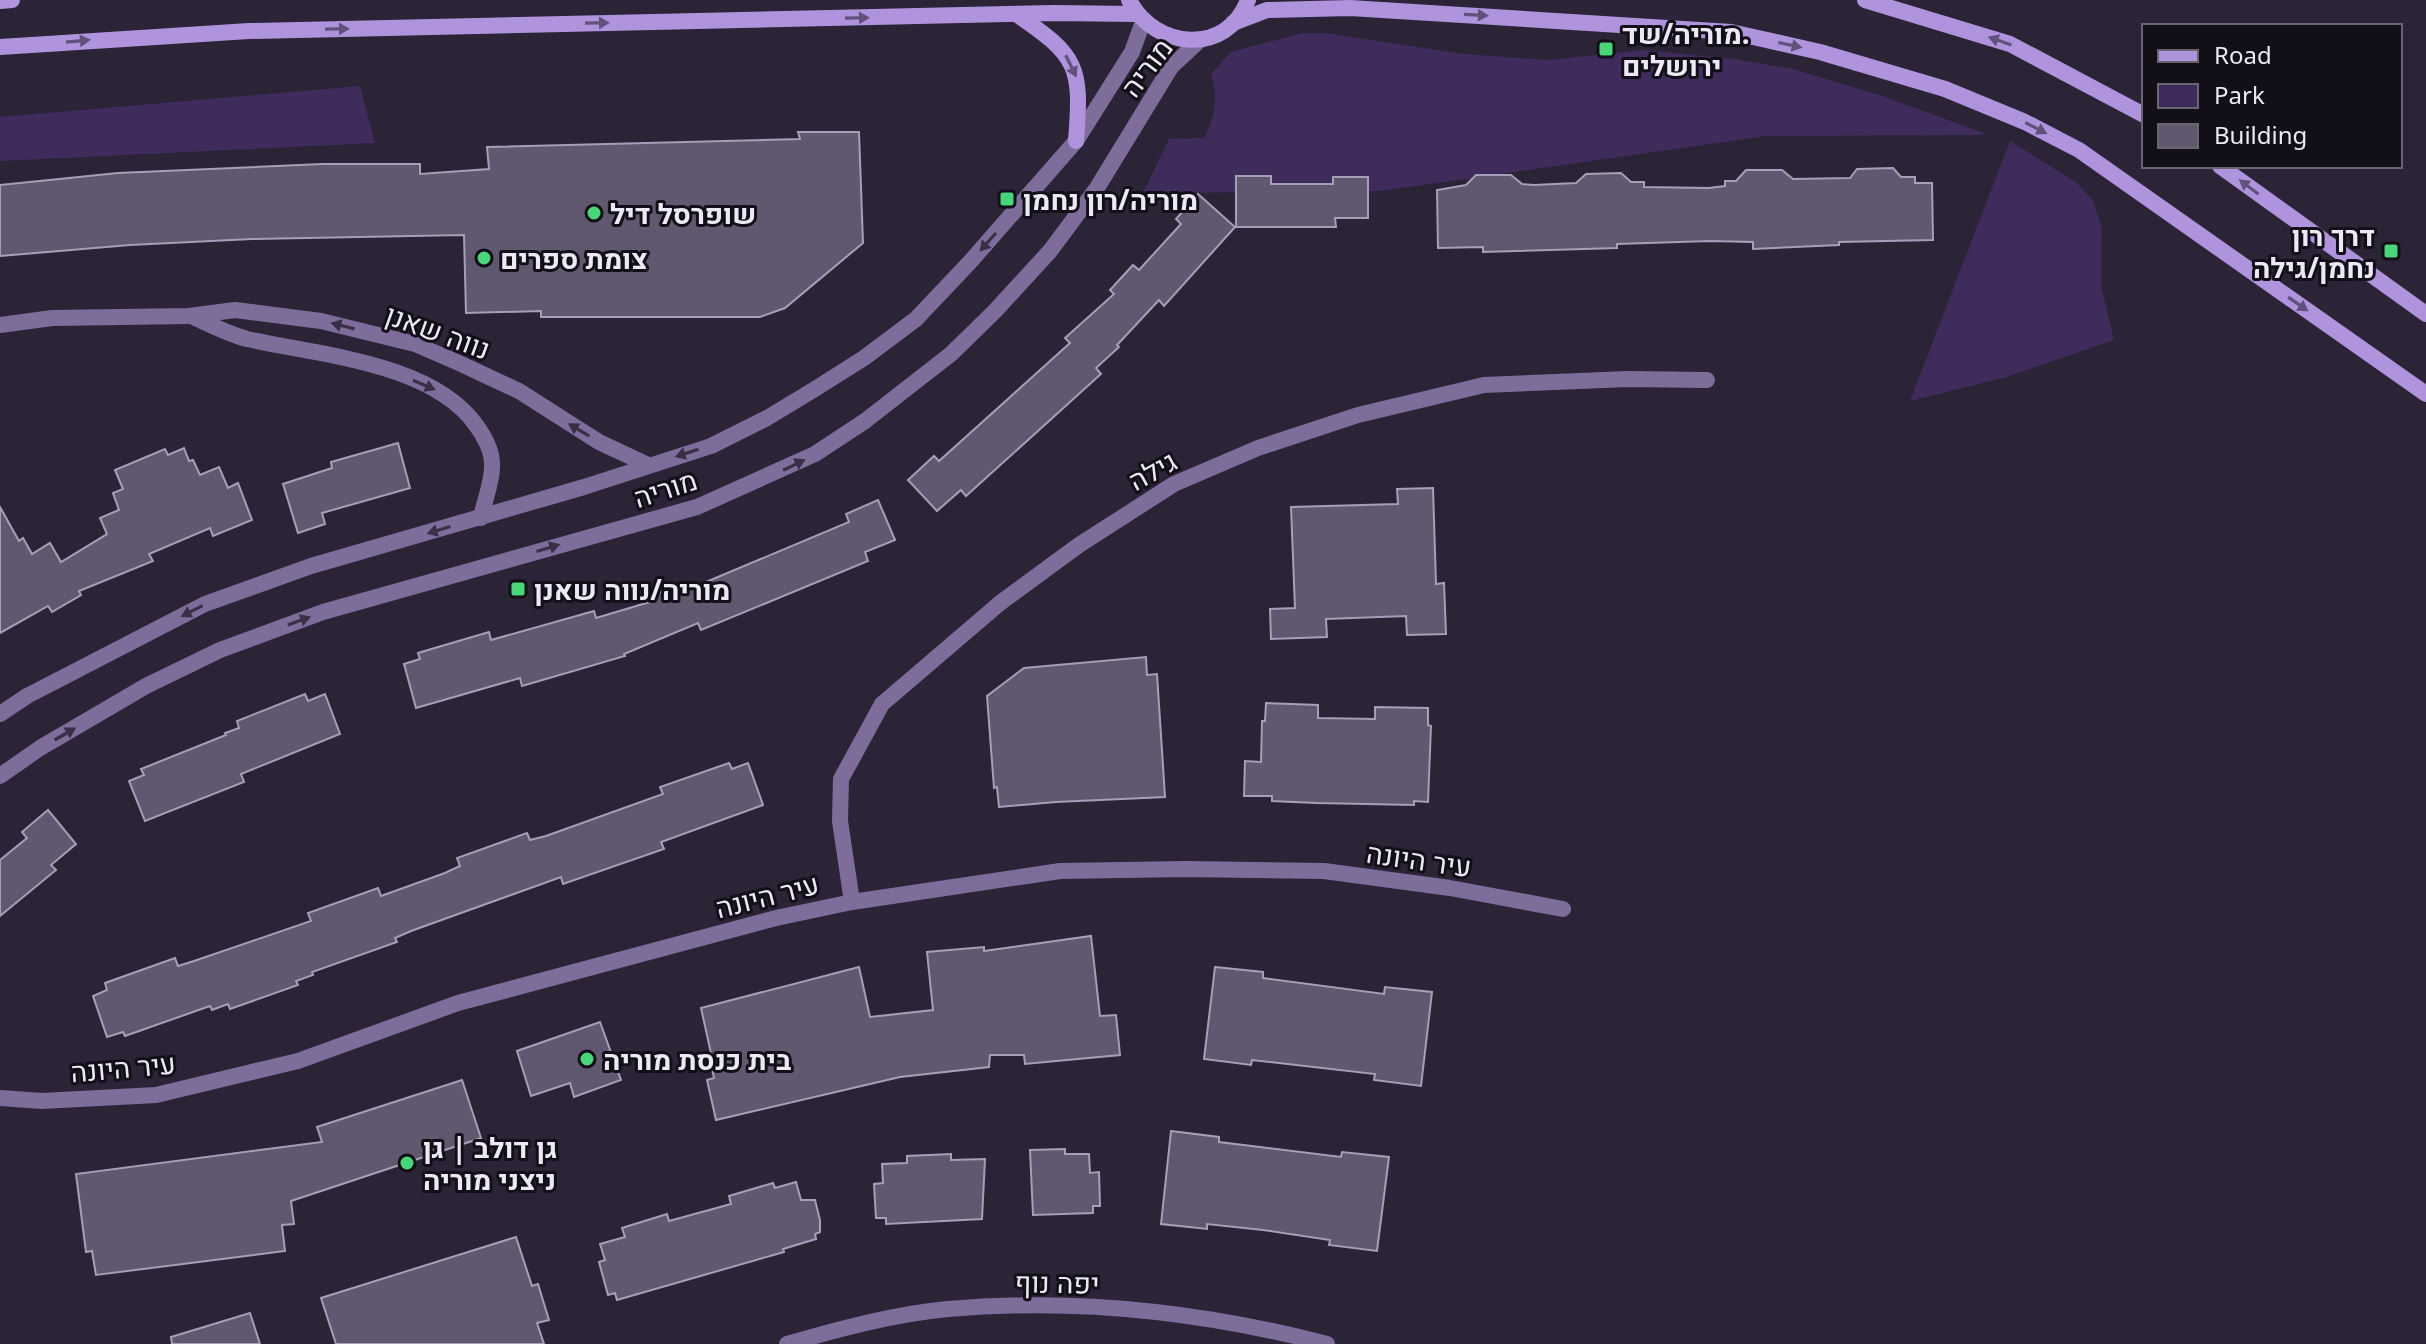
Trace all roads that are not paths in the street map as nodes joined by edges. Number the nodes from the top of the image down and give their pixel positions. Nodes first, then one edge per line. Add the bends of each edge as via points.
1 (12, 0) edge
2 (1248, 0) edge
3 (1865, 0) edge
4 (0, 1) edge
5 (1136, 12) edge
6 (1016, 14) junction
7 (1233, 23) junction
8 (1201, 39) junction
9 (0, 47) edge
10 (2142, 114) edge
11 (1076, 141) junction
12 (2223, 168) edge
13 (2426, 314) edge
14 (189, 316) junction
15 (0, 325) edge
16 (1707, 380) dead end
17 (2426, 394) edge
18 (648, 465) junction
19 (481, 518) junction
20 (0, 714) edge
21 (0, 776) edge
22 (852, 902) junction
23 (1563, 909) dead end
24 (0, 1098) edge
25 (787, 1344) edge
26 (1327, 1344) edge

1 - 4 main road
2 - 7 main road
10 -> 3 main road via 2010,44
5 - 6 main road
5 - 8 main road via 1160,34
5 - 11 street, מוריה via 1132,52
9 -> 6 main road via 249,31
6 -> 11 main road via 1054,40 1068,57 1078,81
7 - 8 main road
7 -> 17 main road via 1267,10 1350,8 1640,24 1731,32 1884,69 2025,122 2079,150
21 -> 8 street, מוריה via 146,686 220,650 323,612 697,507 815,454 951,354 995,311 1075,218 1171,67
11 -> 18 street, מוריה via 906,327 767,418 711,446
13 -> 12 main road
14 - 15 street, נווה שאנן via 52,318
18 -> 14 street, נווה שאנן via 599,442 519,391 415,344 321,321 235,310
14 -> 19 street, נווה שאנן via 245,338 335,354 443,393 467,412 486,439 492,464
16 - 22 street, גילה via 1484,385 1358,415 1258,448 1174,484 1000,603 882,704 841,779 840,821
18 - 19 street, מוריה
19 -> 20 street, מוריה via 311,566 205,604
22 - 23 street, עיר היונה via 1060,871 1185,869 1324,871
22 - 24 street, עיר היונה via 543,979 458,1003 298,1061 156,1095
25 - 26 street, יפה נוף via 945,1309 1037,1305 1164,1312

